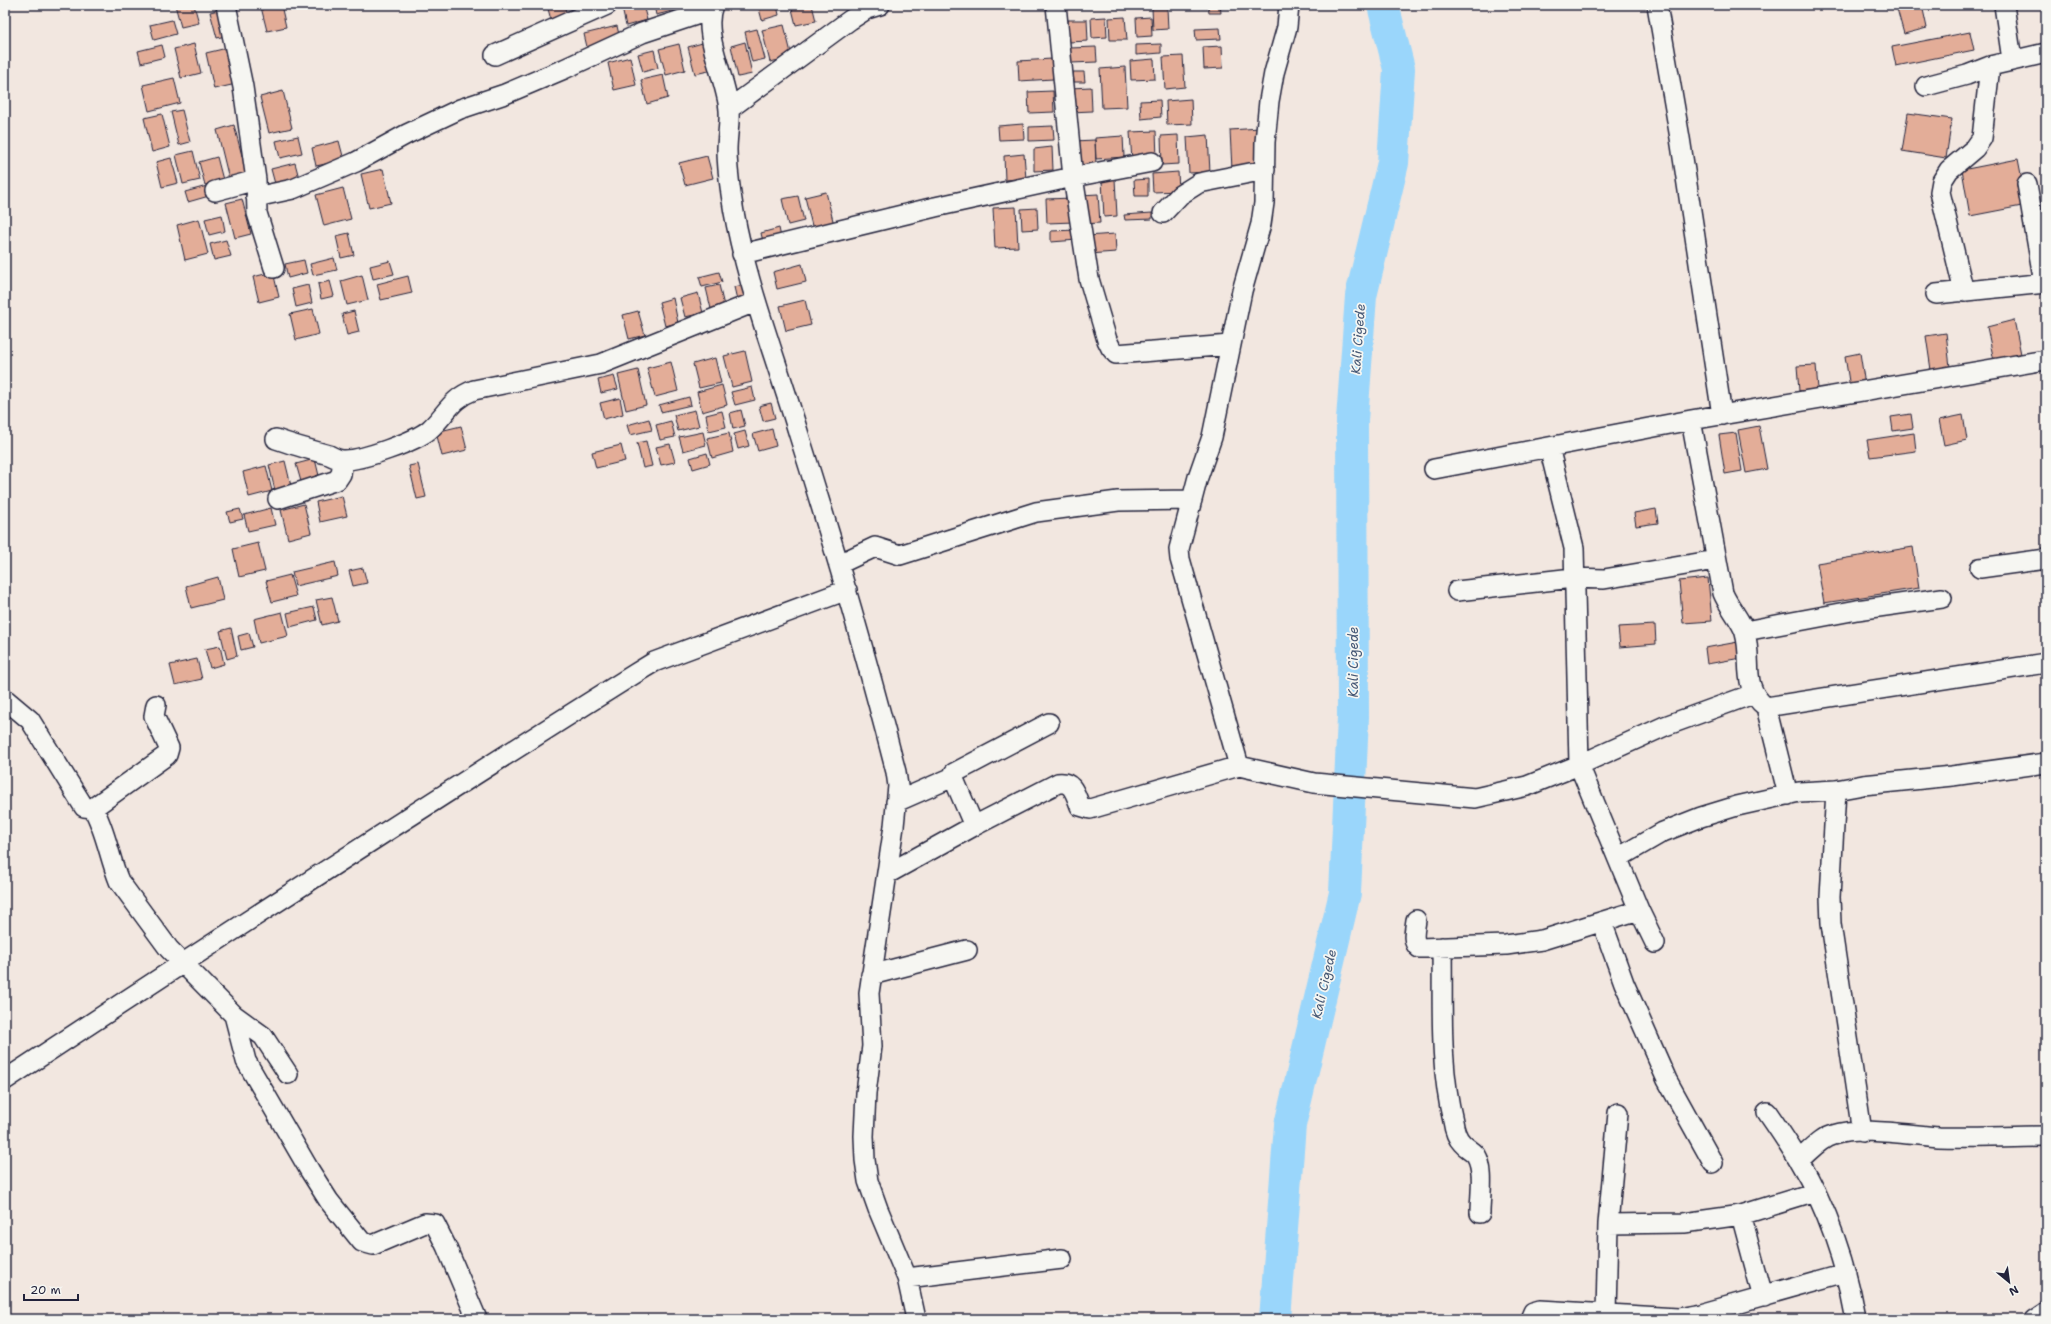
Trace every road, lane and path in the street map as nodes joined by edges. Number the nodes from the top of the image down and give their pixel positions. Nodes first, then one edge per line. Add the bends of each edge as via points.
1 (226, 5) edge
2 (607, 5) edge
3 (880, 5) edge
4 (1056, 5) edge
5 (1289, 5) edge
6 (1657, 5) edge
7 (2004, 5) edge
8 (712, 8) edge
9 (2046, 53) edge
10 (495, 55) dead end
11 (2012, 60) junction
12 (1990, 66) junction
13 (1926, 86) dead end
14 (729, 110) junction
15 (1152, 162) dead end
16 (1265, 170) junction
17 (1073, 177) junction
18 (2027, 184) dead end
19 (256, 188) junction
20 (215, 191) dead end
21 (1163, 213) dead end
22 (742, 254) junction
23 (274, 268) dead end
24 (2045, 283) edge
25 (1964, 292) junction
26 (1936, 294) dead end
27 (755, 302) junction
28 (1230, 345) junction
29 (2046, 360) edge
30 (1722, 415) junction
31 (1691, 420) junction
32 (276, 439) dead end
33 (1549, 447) junction
34 (343, 460) junction
35 (1434, 470) dead end
36 (278, 498) dead end
37 (1192, 500) junction
38 (2046, 559) edge
39 (1716, 560) junction
40 (839, 564) junction
41 (1980, 568) dead end
42 (1573, 578) junction
43 (847, 590) junction
44 (1457, 591) dead end
45 (1942, 598) dead end
46 (1745, 631) junction
47 (2046, 662) edge
48 (5, 699) edge
49 (1759, 701) junction
50 (156, 705) dead end
51 (1049, 723) dead end
52 (2046, 763) edge
53 (1238, 766) junction
54 (1579, 766) junction
55 (954, 777) junction
56 (1836, 790) junction
57 (1788, 795) junction
58 (896, 802) junction
59 (93, 808) junction
60 (974, 826) junction
61 (1618, 858) junction
62 (887, 874) junction
63 (1639, 910) junction
64 (1416, 920) dead end
65 (1602, 922) junction
66 (1655, 943) dead end
67 (1442, 947) junction
68 (967, 950) dead end
69 (182, 962) junction
70 (871, 975) junction
71 (234, 1015) junction
72 (288, 1074) dead end
73 (5, 1080) edge
74 (1767, 1112) dead end
75 (1618, 1113) dead end
76 (1862, 1132) junction
77 (2046, 1136) edge
78 (1799, 1160) junction
79 (1713, 1163) dead end
80 (1816, 1192) junction
81 (1480, 1213) dead end
82 (1740, 1215) junction
83 (1608, 1224) junction
84 (1062, 1259) dead end
85 (1846, 1273) junction
86 (907, 1278) junction
87 (1763, 1297) junction
88 (2046, 1311) edge
89 (1614, 1316) edge
90 (477, 1319) edge
91 (916, 1319) edge
92 (1530, 1319) edge
93 (1856, 1319) edge
94 (2034, 1319) edge

1 - 19 street via 243,87
2 - 10 street
3 - 14 street via 867,9 850,20
4 - 17 street
5 - 16 street via 1288,27 1274,72 1269,101
6 - 30 street
7 - 11 street
8 - 14 street via 712,39
8 - 19 street via 642,33 505,94 460,109 356,162 293,189
9 - 11 street
11 - 12 street
12 - 13 street
12 - 25 street via 1982,138 1975,148 1949,170 1942,181 1940,192
14 - 22 street via 727,152
15 - 17 street
16 - 21 street via 1199,183 1180,195
16 - 28 street via 1261,224
17 - 22 street via 935,207
17 - 28 street via 1088,279 1107,340 1113,351 1118,354
18 - 24 street
19 - 20 street
19 - 23 street via 260,228
22 - 27 street
24 - 25 street
25 - 26 street
27 - 34 street via 601,364 462,394 422,436
27 - 40 street
28 - 37 street via 1212,437
29 - 30 street
30 - 31 street
31 - 33 street
31 - 39 street
32 - 34 street
33 - 35 street
33 - 42 street via 1572,537
34 - 36 street via 341,474 337,480
37 - 40 street via 1118,501 1036,512 900,555 872,547
37 - 53 street via 1180,541 1180,559
38 - 41 street
39 - 42 street via 1609,578
39 - 46 street via 1728,606
40 - 43 street
42 - 44 street
42 - 54 street
43 - 58 street via 896,772
43 - 69 street via 654,662 514,748
45 - 46 street via 1857,610
46 - 49 street via 1750,682
47 - 49 street
48 - 59 street via 30,720 84,807
49 - 54 street via 1665,726
49 - 57 street
50 - 59 street via 154,716 170,748 168,755
51 - 55 street via 958,770
52 - 56 street
53 - 54 street via 1314,783 1475,798 1527,786
53 - 60 street via 1090,809 1080,806 1070,784 1058,783
54 - 61 street
55 - 58 street
55 - 60 street
56 - 57 street
56 - 76 street via 1830,897 1831,924
57 - 61 street via 1701,817 1663,832
58 - 62 street
59 - 69 street via 119,881 157,935
60 - 62 street
61 - 63 street
62 - 70 street
63 - 65 street
63 - 66 street
64 - 67 street via 1416,946
65 - 67 street via 1542,940 1506,945
65 - 79 street via 1624,982 1667,1080
67 - 81 street via 1442,1037 1445,1075 1457,1135 1480,1164
68 - 70 street
69 - 71 street
69 - 73 street
70 - 86 street via 869,993 872,1046 866,1107 865,1160 868,1181
71 - 72 street via 263,1036
71 - 90 street via 246,1061 310,1171 362,1242 373,1245 418,1226 435,1224
74 - 78 street
75 - 83 street
76 - 77 street via 1942,1137
76 - 78 street via 1831,1135
78 - 80 street
80 - 82 street
80 - 85 street
82 - 83 street via 1684,1222
82 - 87 street
83 - 89 street
84 - 86 street
85 - 87 street
85 - 93 street
86 - 91 street
87 - 89 street via 1677,1318
88 - 94 street
89 - 92 street via 1540,1310 1533,1312

